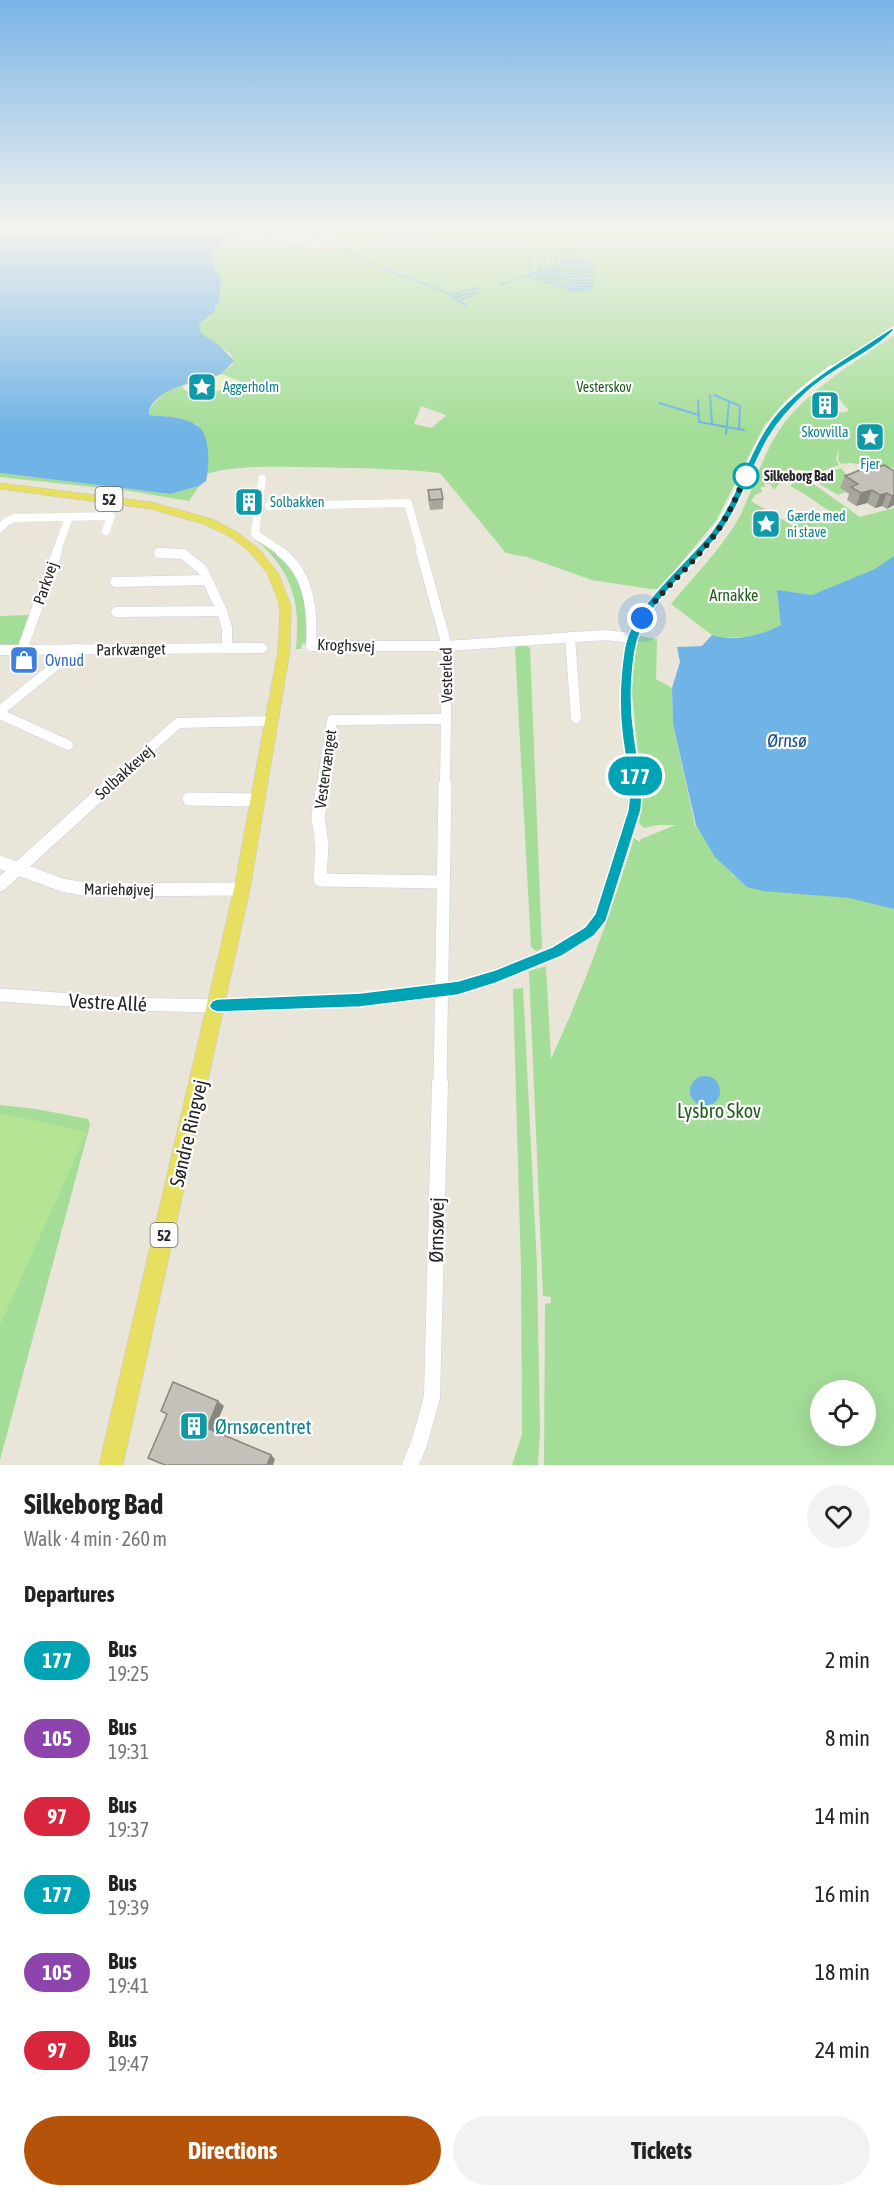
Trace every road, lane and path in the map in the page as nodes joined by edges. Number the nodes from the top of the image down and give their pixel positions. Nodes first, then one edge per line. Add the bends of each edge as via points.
1 (894, 330) edge
2 (262, 479) dead end
3 (0, 486) edge
4 (269, 506) dead end
5 (69, 517) junction
6 (0, 528) edge
7 (106, 531) dead end
8 (159, 553) dead end
9 (207, 580) junction
10 (115, 582) dead end
11 (222, 611) junction
12 (116, 612) dead end
13 (570, 637) junction
14 (633, 638) junction
15 (447, 646) junction
16 (227, 648) junction
17 (262, 648) dead end
18 (76, 649) junction
19 (0, 650) edge
20 (22, 650) junction
21 (0, 713) edge
22 (576, 718) dead end
23 (447, 719) junction
24 (272, 721) junction
25 (68, 745) dead end
26 (189, 799) dead end
27 (258, 800) junction
28 (0, 862) edge
29 (18, 869) junction
30 (444, 882) junction
31 (0, 885) edge
32 (242, 889) junction
33 (442, 991) junction
34 (0, 995) edge
35 (217, 1006) junction
36 (111, 1465) edge
37 (410, 1465) edge

1 - 14 street, Vestre Allé via 807,388 780,415 764,437 733,506 716,532 654,602
2 - 15 street, Kroghsvej via 255,534 293,562 302,579 310,603 311,646
3 - 24 main road, Søndre Ringvej / 52 via 175,510 214,524 255,551 279,586 287,619
4 - 15 street, Vesterled via 408,503
5 - 6 street via 15,518
5 - 7 street via 111,516
5 - 20 street, Parkvej
8 - 9 street via 183,554 202,569
9 - 10 street
9 - 11 street
11 - 12 street
11 - 16 street
13 - 14 street, Kroghsvej
13 - 15 street, Kroghsvej
13 - 22 street
14 - 33 street, Vestre Allé via 627,722 637,792 630,828 601,917 590,932 557,951 473,985
15 - 23 street, Vesterled
16 - 17 street, Parkvænget
16 - 18 street, Parkvænget
18 - 20 street, Parkvænget
18 - 21 street
19 - 20 street, Parkvænget
21 - 25 street
23 - 30 street, Vesterled
23 - 30 street, Vestervænget via 332,720 318,817 322,844 320,880
24 - 27 main road, Søndre Ringvej / 52
24 - 29 street, Solbakkevej via 178,723
26 - 27 street
27 - 32 main road, Søndre Ringvej / 52
28 - 29 street, Mariehøjvej
29 - 31 street, Solbakkevej
29 - 32 street, Mariehøjvej via 89,890
30 - 33 street, Vesterled
32 - 35 main road, Søndre Ringvej / 52
33 - 35 street, Vestre Allé via 360,1000
33 - 37 street, Ørnsøvej via 432,1397
34 - 35 street, Vestre Allé
35 - 36 main road, Søndre Ringvej / 52

